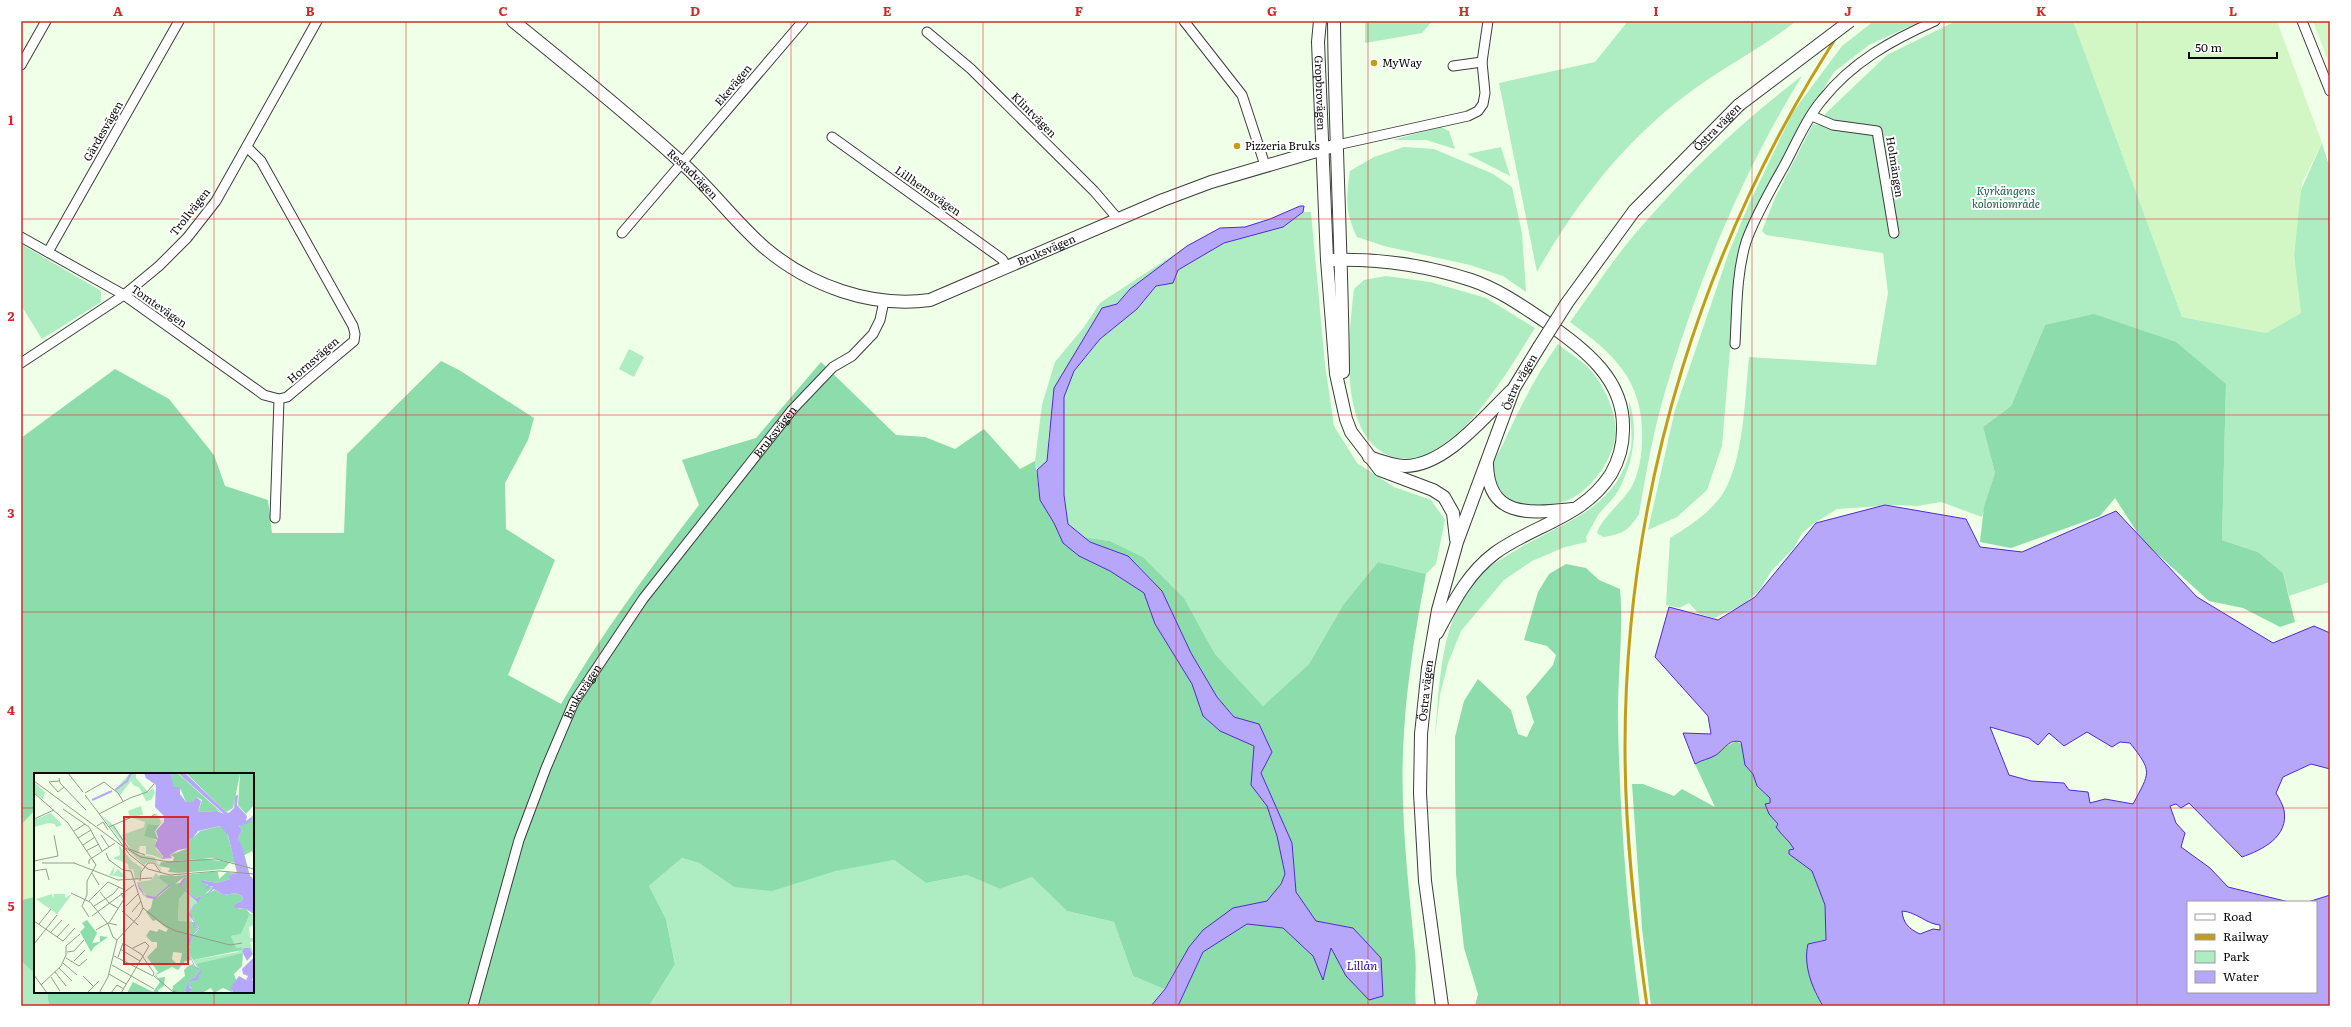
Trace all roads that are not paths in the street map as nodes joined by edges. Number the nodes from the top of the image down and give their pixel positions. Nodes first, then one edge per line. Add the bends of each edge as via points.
1 (46, 21) edge
2 (179, 21) edge
3 (317, 21) edge
4 (513, 21) edge
5 (803, 21) edge
6 (1184, 21) edge
7 (1320, 21) edge
8 (1334, 21) edge
9 (1488, 21) edge
10 (1850, 21) edge
11 (1935, 21) edge
12 (2302, 21) edge
13 (927, 32) dead end
14 (1482, 62) junction
15 (21, 65) edge
16 (1453, 66) dead end
17 (2330, 91) edge
18 (1812, 116) junction
19 (832, 137) dead end
20 (1337, 145) junction
21 (247, 147) junction
22 (1323, 149) junction
23 (683, 164) junction
24 (1265, 165) junction
25 (1118, 220) junction
26 (1893, 229) dead end
27 (622, 233) dead end
28 (21, 236) edge
29 (48, 252) junction
30 (1327, 260) junction
31 (1342, 260) junction
32 (1006, 267) junction
33 (124, 295) junction
34 (884, 301) junction
35 (1736, 344) dead end
36 (21, 363) edge
37 (1514, 388) junction
38 (279, 399) junction
39 (1341, 401) junction
40 (1369, 457) junction
41 (1486, 459) junction
42 (1573, 509) junction
43 (275, 518) dead end
44 (1456, 542) junction
45 (1432, 641) junction
46 (473, 1006) edge
47 (1442, 1006) edge

1 - 15 street
2 - 29 street, Gärdesvägen
3 - 21 street, Trollvägen
4 - 23 street, Restadvägen
5 - 23 street, Ekevägen
6 - 24 street via 1240,91
7 - 22 street, Gropbrovägen via 1318,42
8 - 20 street, Gropbrovägen
9 - 14 street
10 - 37 street, Östra vägen, bridge via 1739,105 1634,212 1567,303
11 - 18 street via 1898,37 1855,66 1821,100
12 - 17 street
13 - 25 street, Klintvägen via 971,69 1099,196
14 - 16 street
14 - 20 street via 1485,93 1483,104 1478,111 1468,116
18 - 26 street, Holmängen via 1833,125 1877,130
18 - 35 street via 1776,179 1747,241 1741,268
19 - 32 street, Lillhemsvägen via 1002,259
20 - 22 street, Bruksvägen
20 - 31 street, Gropbrovägen
21 - 33 street, Trollvägen via 202,220 159,266
21 - 38 street, Hornsvägen via 261,161 353,326 355,334 354,341 295,392
22 - 24 street, Bruksvägen
22 - 30 street, Gropbrovägen
23 - 27 street, Ekevägen
23 - 34 street, Restadvägen via 746,229 790,267 812,280
24 - 25 street, Bruksvägen via 1163,200
25 - 32 street, Bruksvägen
28 - 29 street, Tomtevägen
29 - 33 street, Tomtevägen
30 - 31 street
30 - 39 street, Gropbrovägen via 1336,374
31 - 39 street, Gropbrovägen
31 - 42 street via 1373,260 1421,268 1473,281 1507,296 1566,337 1598,364 1616,390 1622,408 1623,441 1620,456 1604,484
32 - 34 street, Bruksvägen via 930,300 902,303
33 - 36 street, Trollvägen
33 - 38 street, Tomtevägen via 264,395
34 - 46 street, Bruksvägen via 880,320 873,334 852,356 833,367 792,410 643,599 574,702 518,840
37 - 40 street via 1448,450 1428,461 1405,466
37 - 41 street, Östra vägen
38 - 43 street
39 - 40 street via 1351,432
40 - 44 street via 1380,470 1433,490 1444,497 1453,513
41 - 42 street via 1489,486 1501,502 1525,512
41 - 44 street, Östra vägen
42 - 45 street via 1559,520 1507,545 1484,562 1462,586
44 - 45 street, Östra vägen via 1439,603
45 - 47 street, Östra vägen via 1425,693 1420,773 1424,861

